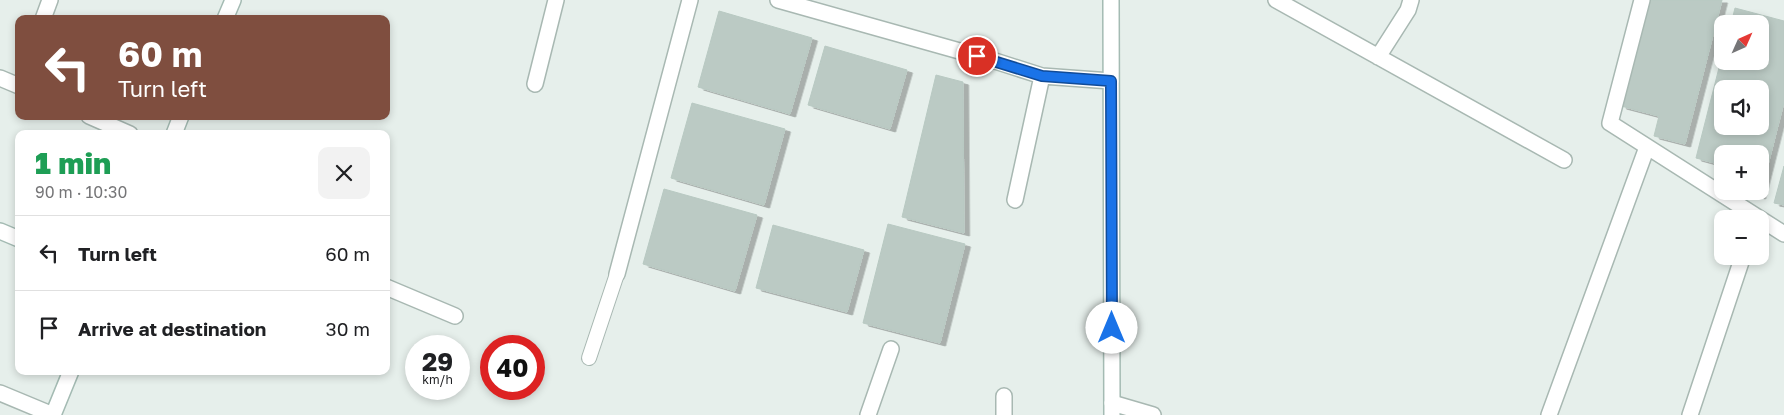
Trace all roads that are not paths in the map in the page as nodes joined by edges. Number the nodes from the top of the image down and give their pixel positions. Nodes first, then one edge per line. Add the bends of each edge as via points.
1 (50, 0) edge
2 (233, 0) edge
3 (556, 0) edge
4 (690, 0) edge
5 (778, 0) edge
6 (1111, 0) edge
7 (1276, 0) edge
8 (1411, 0) edge
9 (1642, 0) edge
10 (44, 15) edge
11 (226, 15) edge
12 (1378, 56) junction
13 (1042, 76) junction
14 (0, 78) edge
15 (1111, 81) junction
16 (15, 84) edge
17 (535, 84) dead end
18 (98, 120) edge
19 (121, 130) edge
20 (1647, 147) junction
21 (1564, 160) dead end
22 (1015, 200) dead end
23 (1744, 210) edge
24 (1769, 225) edge
25 (0, 231) edge
26 (1784, 234) edge
27 (15, 237) edge
28 (1740, 265) edge
29 (617, 274) joint
30 (390, 289) edge
31 (455, 316) dead end
32 (892, 349) dead end
33 (588, 358) dead end
34 (69, 375) edge
35 (0, 393) edge
36 (1004, 396) dead end
37 (1112, 409) edge
38 (53, 415) edge
39 (868, 415) edge
40 (1004, 415) edge
41 (1152, 415) edge
42 (1549, 415) edge
43 (1690, 415) edge

1 - 10 street
2 - 11 street
3 - 17 street
4 - 29 street
5 - 13 street
6 - 15 street
7 - 12 street
8 - 12 street
9 - 20 street via 1610,123
12 - 21 street
13 - 15 street
13 - 22 street
14 - 16 street
15 - 37 street
18 - 19 street
20 - 23 street
20 - 42 street
24 - 26 street
25 - 27 street
28 - 43 street
29 - 33 lane
30 - 31 street
32 - 39 street
34 - 38 street
35 - 38 street
36 - 40 street
37 - 41 street

